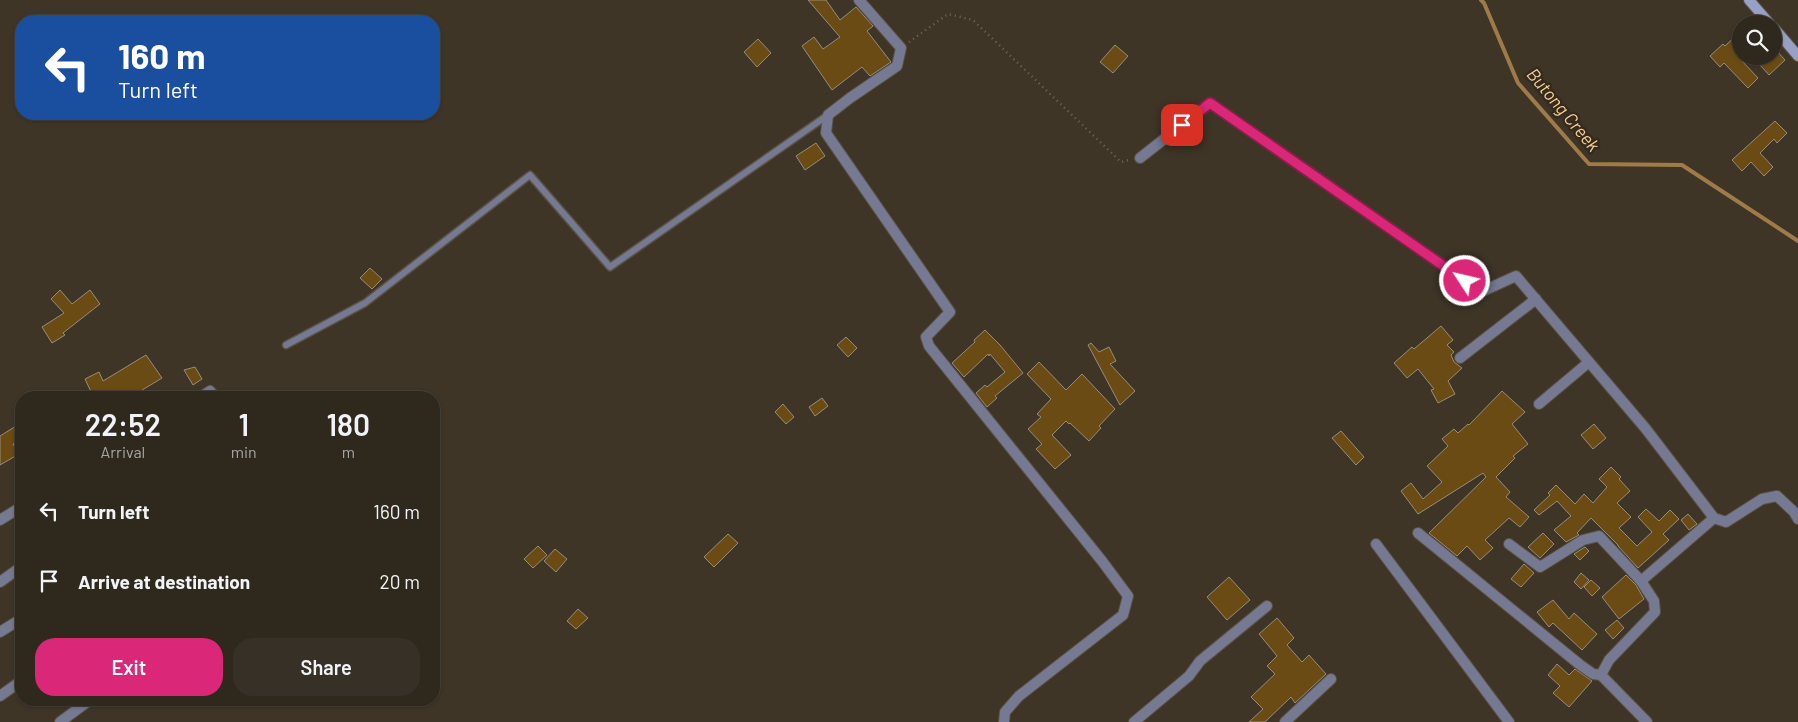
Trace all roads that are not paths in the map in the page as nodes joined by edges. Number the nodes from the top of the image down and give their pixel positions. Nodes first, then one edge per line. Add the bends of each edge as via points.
1 (858, 0) edge
2 (1749, 0) edge
3 (1762, 15) edge
4 (1782, 37) edge
5 (1798, 56) edge
6 (828, 115) junction
7 (1140, 158) road end
8 (1536, 299) junction
9 (286, 346) dead end
10 (1460, 358) dead end
11 (1589, 362) junction
12 (1539, 404) dead end
13 (15, 511) edge
14 (1714, 518) junction
15 (1798, 519) edge
16 (0, 520) edge
17 (1418, 533) dead end
18 (1376, 544) dead end
19 (1509, 544) dead end
20 (15, 571) edge
21 (1641, 581) junction
22 (0, 582) edge
23 (1267, 606) dead end
24 (15, 623) edge
25 (0, 632) edge
26 (1601, 675) junction
27 (1331, 679) dead end
28 (15, 685) edge
29 (0, 696) edge
30 (82, 706) edge
31 (1642, 721) edge
32 (60, 722) edge
33 (1004, 722) edge
34 (1134, 722) edge
35 (1285, 722) edge
36 (1509, 722) edge

1 - 6 street via 901,48 897,66
2 - 3 street
4 - 5 street
6 - 9 lane via 610,268 530,174 365,303
6 - 33 street via 826,133 950,312 926,337 929,346 1128,596 1123,616 1019,696 1005,712
7 - 8 street via 1210,103 1481,292 1516,276
8 - 10 street
8 - 11 street
11 - 12 street
11 - 14 street via 1646,429
13 - 16 street
14 - 15 street via 1726,522 1762,500 1776,496
14 - 21 street
17 - 26 street via 1572,659 1593,674
18 - 36 street
19 - 21 street via 1540,567 1583,540 1598,536
20 - 22 street
21 - 26 street via 1654,601 1655,612 1609,660
23 - 34 street via 1200,661 1190,676
24 - 25 street
26 - 31 street
27 - 35 street
28 - 29 street
30 - 32 street

